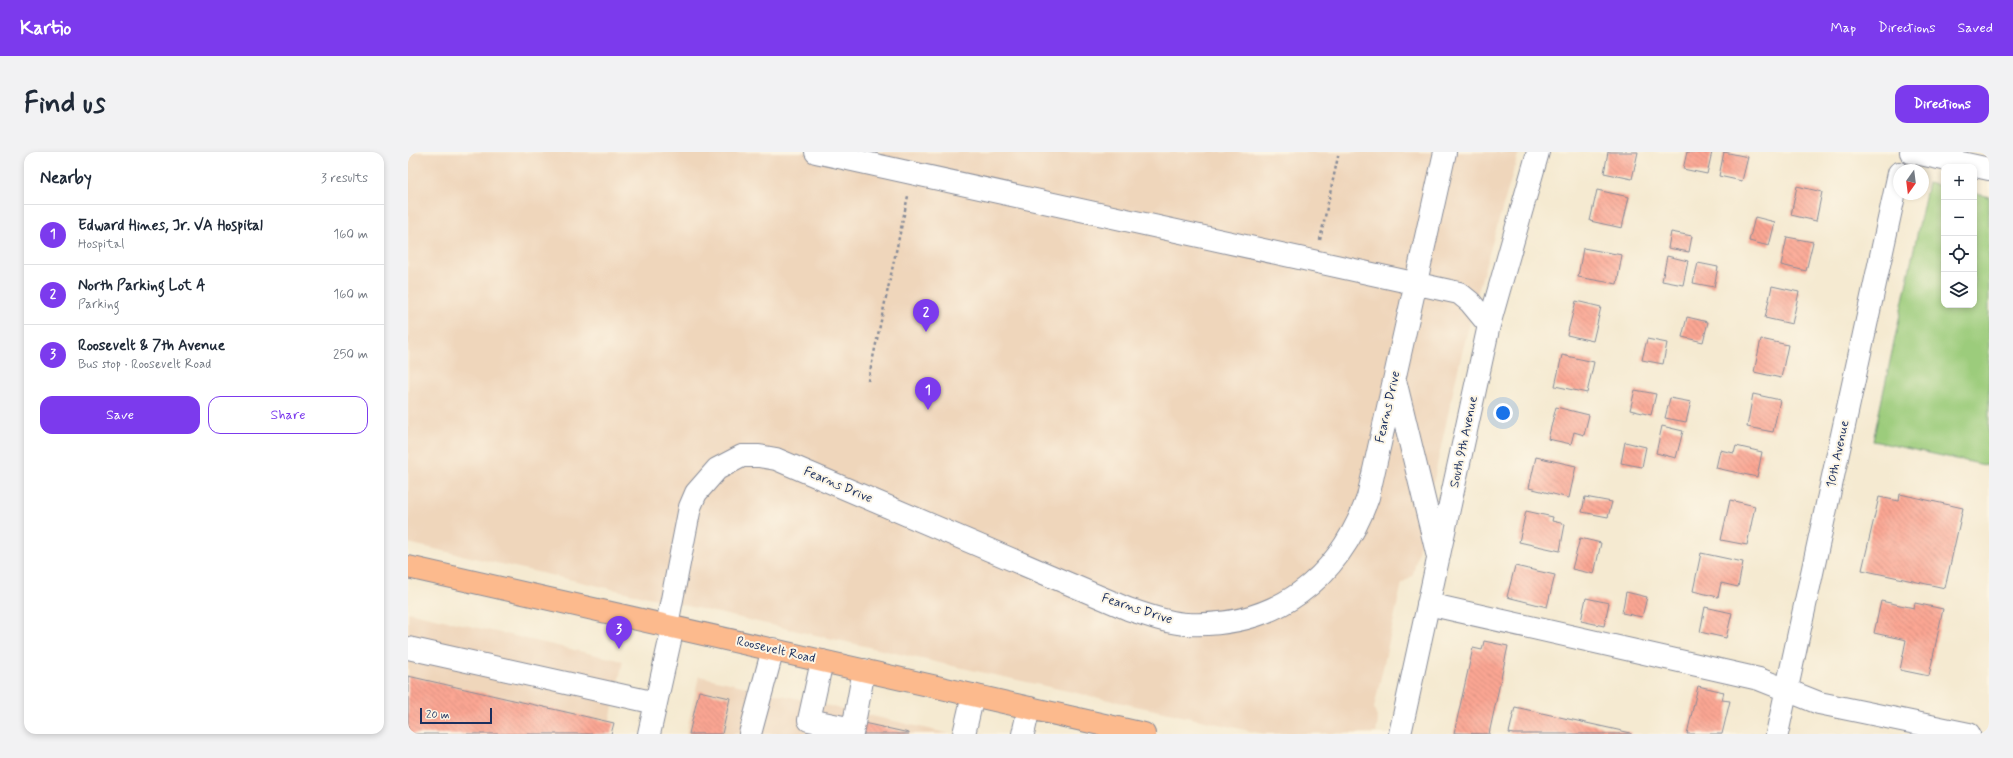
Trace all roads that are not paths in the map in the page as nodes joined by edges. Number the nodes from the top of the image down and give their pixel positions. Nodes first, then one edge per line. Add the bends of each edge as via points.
1 (816, 152) edge
2 (1445, 152) edge
3 (1538, 152) edge
4 (1904, 152) edge
5 (1911, 152) edge
6 (1901, 164) edge
7 (1989, 169) edge
8 (1893, 200) edge
9 (1416, 282) junction
10 (1489, 325) junction
11 (1395, 379) junction
12 (1439, 558) junction
13 (408, 567) edge
14 (1428, 604) junction
15 (670, 626) junction
16 (408, 648) edge
17 (773, 650) junction
18 (822, 661) junction
19 (864, 670) junction
20 (1786, 690) junction
21 (973, 695) junction
22 (656, 703) junction
23 (1029, 708) junction
24 (852, 732) edge
25 (649, 734) edge
26 (750, 734) edge
27 (964, 734) edge
28 (1023, 734) edge
29 (1144, 734) edge
30 (1400, 734) edge
31 (1777, 734) edge
32 (1969, 734) edge

1 - 9 street
2 - 9 street, Fearns Drive
3 - 10 street, South 9th Avenue
4 - 6 street
5 - 7 street
8 - 20 street, 10th Avenue
9 - 10 street via 1459,293
9 - 11 street, Fearns Drive
10 - 12 street, South 9th Avenue
11 - 12 street
11 - 15 street, Fearns Drive via 1368,497 1360,521 1348,543 1319,579 1301,593 1262,613 1214,623 1186,624 1158,619 1128,609 776,459 742,456 717,469 696,493 690,507
12 - 14 street, South 9th Avenue
13 - 15 main road, Roosevelt Road
14 - 20 street via 1759,679
14 - 30 street, South 9th Avenue
15 - 17 main road, Roosevelt Road
15 - 22 street, Fearns Drive
16 - 22 street
17 - 18 main road, Roosevelt Road
17 - 26 street
18 - 19 main road, Roosevelt Road
18 - 24 street via 809,720
19 - 21 main road, Roosevelt Road
19 - 24 street
20 - 31 street, 10th Avenue
20 - 32 street via 1819,703
21 - 23 main road, Roosevelt Road
21 - 27 street
22 - 25 street, Fearns Drive
23 - 28 street
23 - 29 main road, Roosevelt Road

